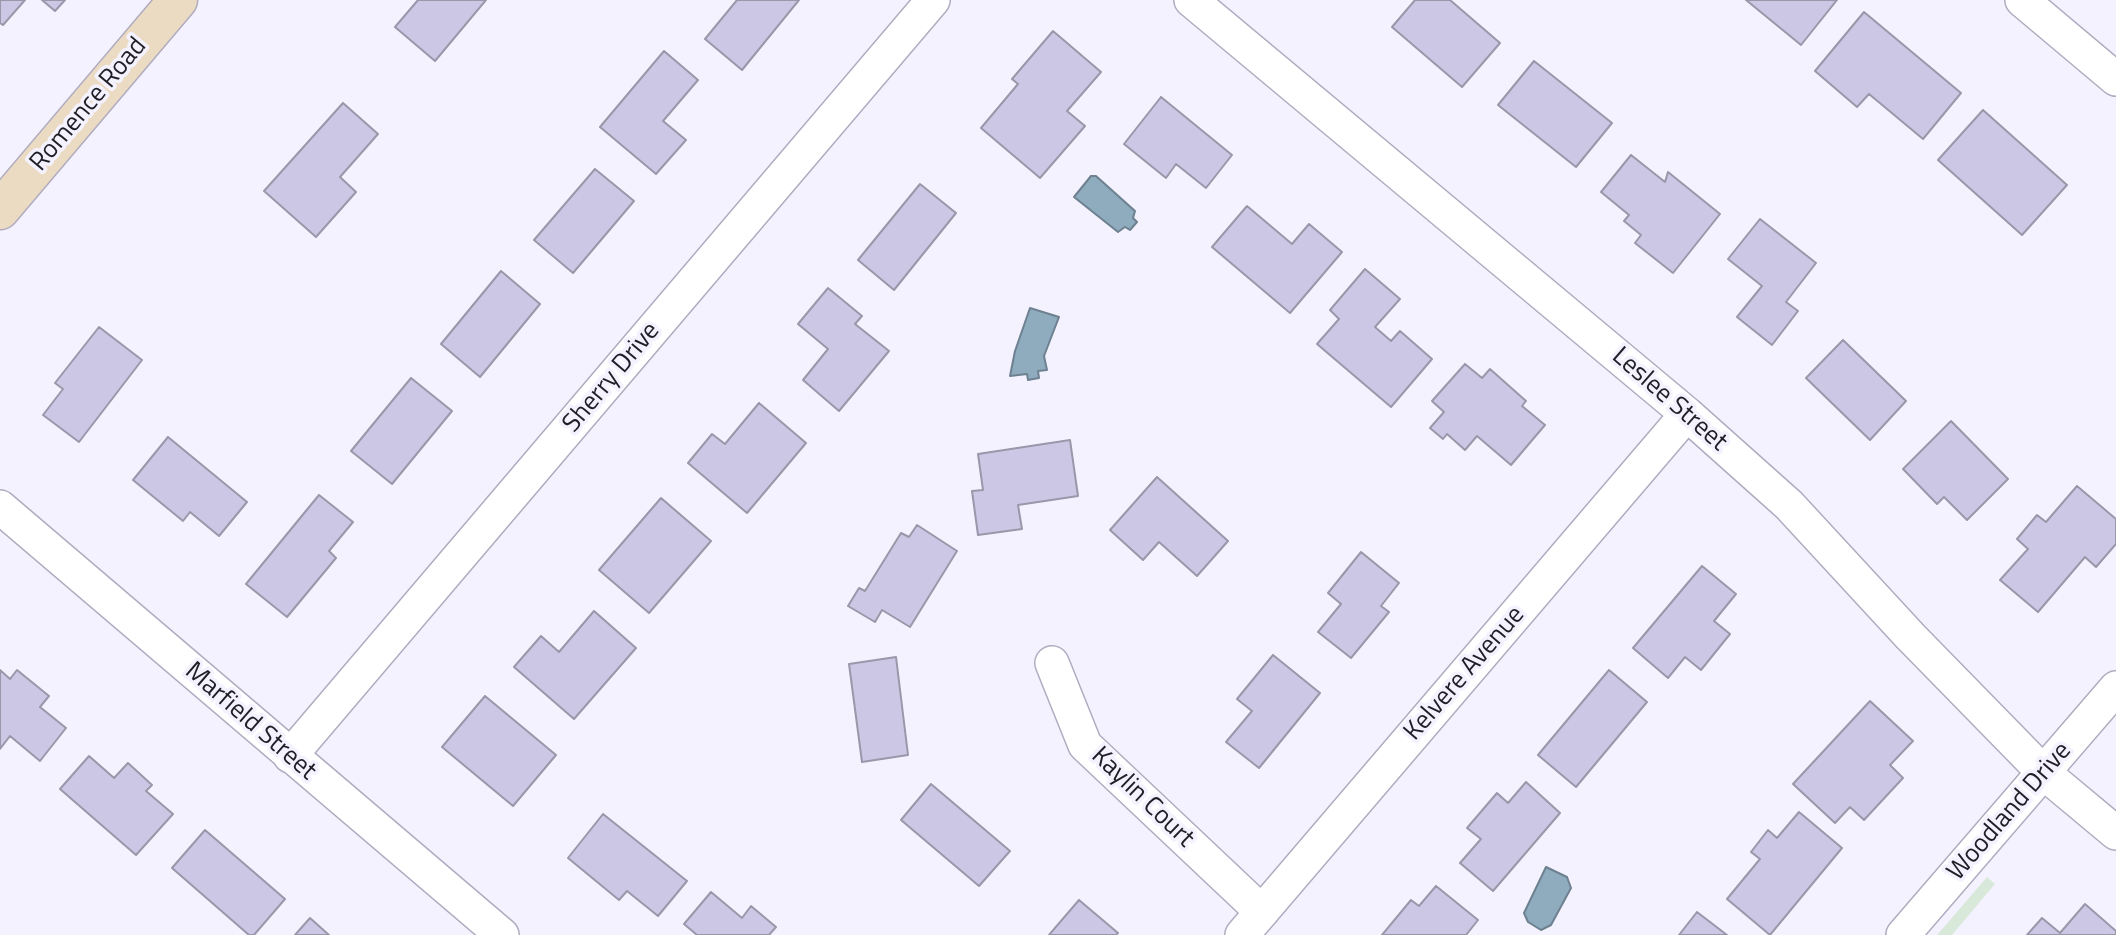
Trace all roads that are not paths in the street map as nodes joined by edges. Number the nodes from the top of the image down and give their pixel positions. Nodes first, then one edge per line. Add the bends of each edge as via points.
1 (178, 0) edge
2 (933, 0) edge
3 (1191, 0) edge
4 (2022, 0) edge
5 (2116, 79) edge
6 (0, 210) edge
7 (1687, 414) junction
8 (0, 507) edge
9 (1052, 663) dead end
10 (2116, 688) edge
11 (290, 756) junction
12 (2044, 773) junction
13 (2116, 833) edge
14 (1252, 923) edge
15 (502, 935) edge
16 (1903, 935) edge

1 - 6 street, Romence Road
2 - 11 street, Sherry Drive
3 - 7 street, Leslee Street
4 - 5 street
7 - 12 street, Leslee Street via 1789,505
7 - 14 street, Kelvere Avenue
8 - 11 street, Marfield Street
9 - 14 street, Kaylin Court via 1085,745
10 - 12 street, Woodland Drive
11 - 15 street, Marfield Street
12 - 13 street, Leslee Street
12 - 16 street, Woodland Drive

